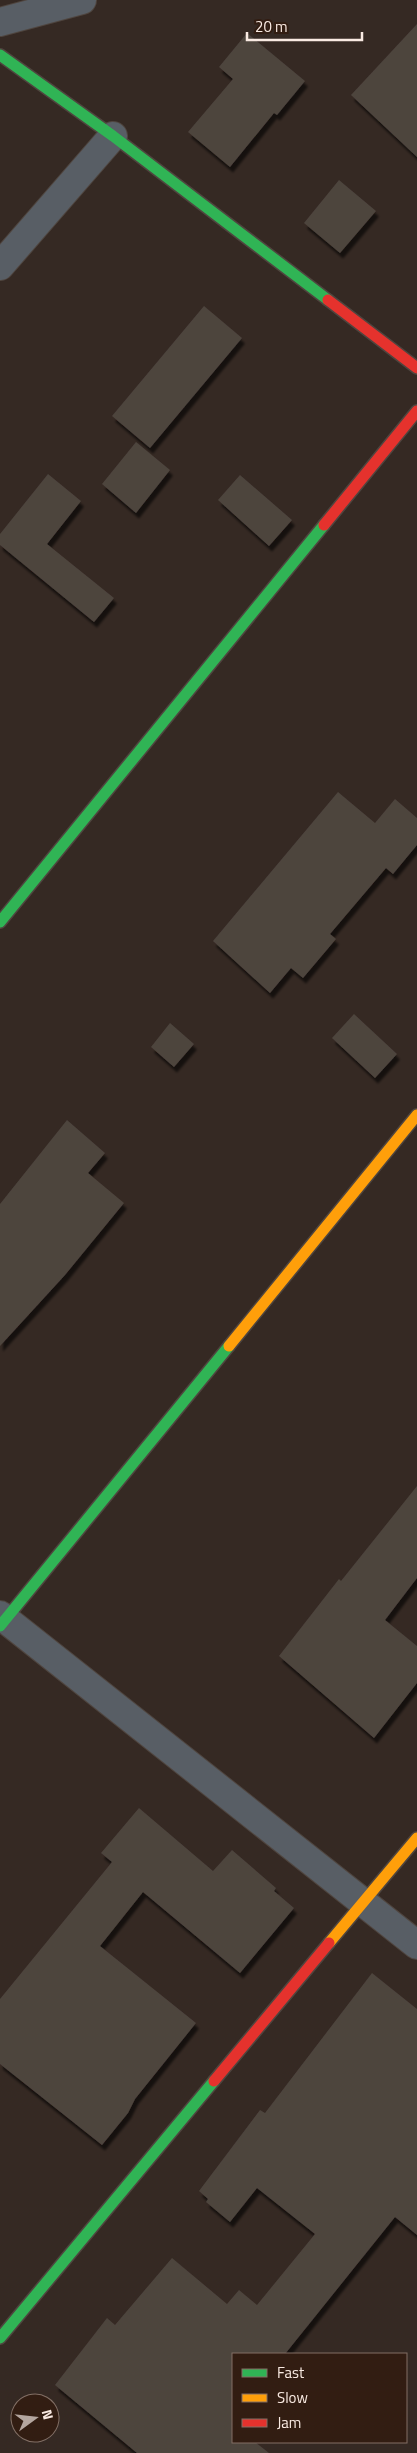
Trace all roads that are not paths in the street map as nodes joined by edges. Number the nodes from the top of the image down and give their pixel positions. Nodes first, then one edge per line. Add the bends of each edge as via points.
1 (82, 0) edge
2 (0, 22) edge
3 (0, 55) edge
4 (113, 136) junction
5 (0, 266) edge
6 (417, 368) edge
7 (417, 411) edge
8 (0, 922) edge
9 (417, 1115) edge
10 (2, 1620) edge
11 (417, 1838) edge
12 (365, 1902) junction
13 (417, 1945) edge
14 (0, 2338) edge

1 - 2 street
3 - 4 street
4 - 5 street
4 - 6 street
7 - 8 street
9 - 10 street
10 - 12 street
11 - 12 street
12 - 13 street
12 - 14 street

